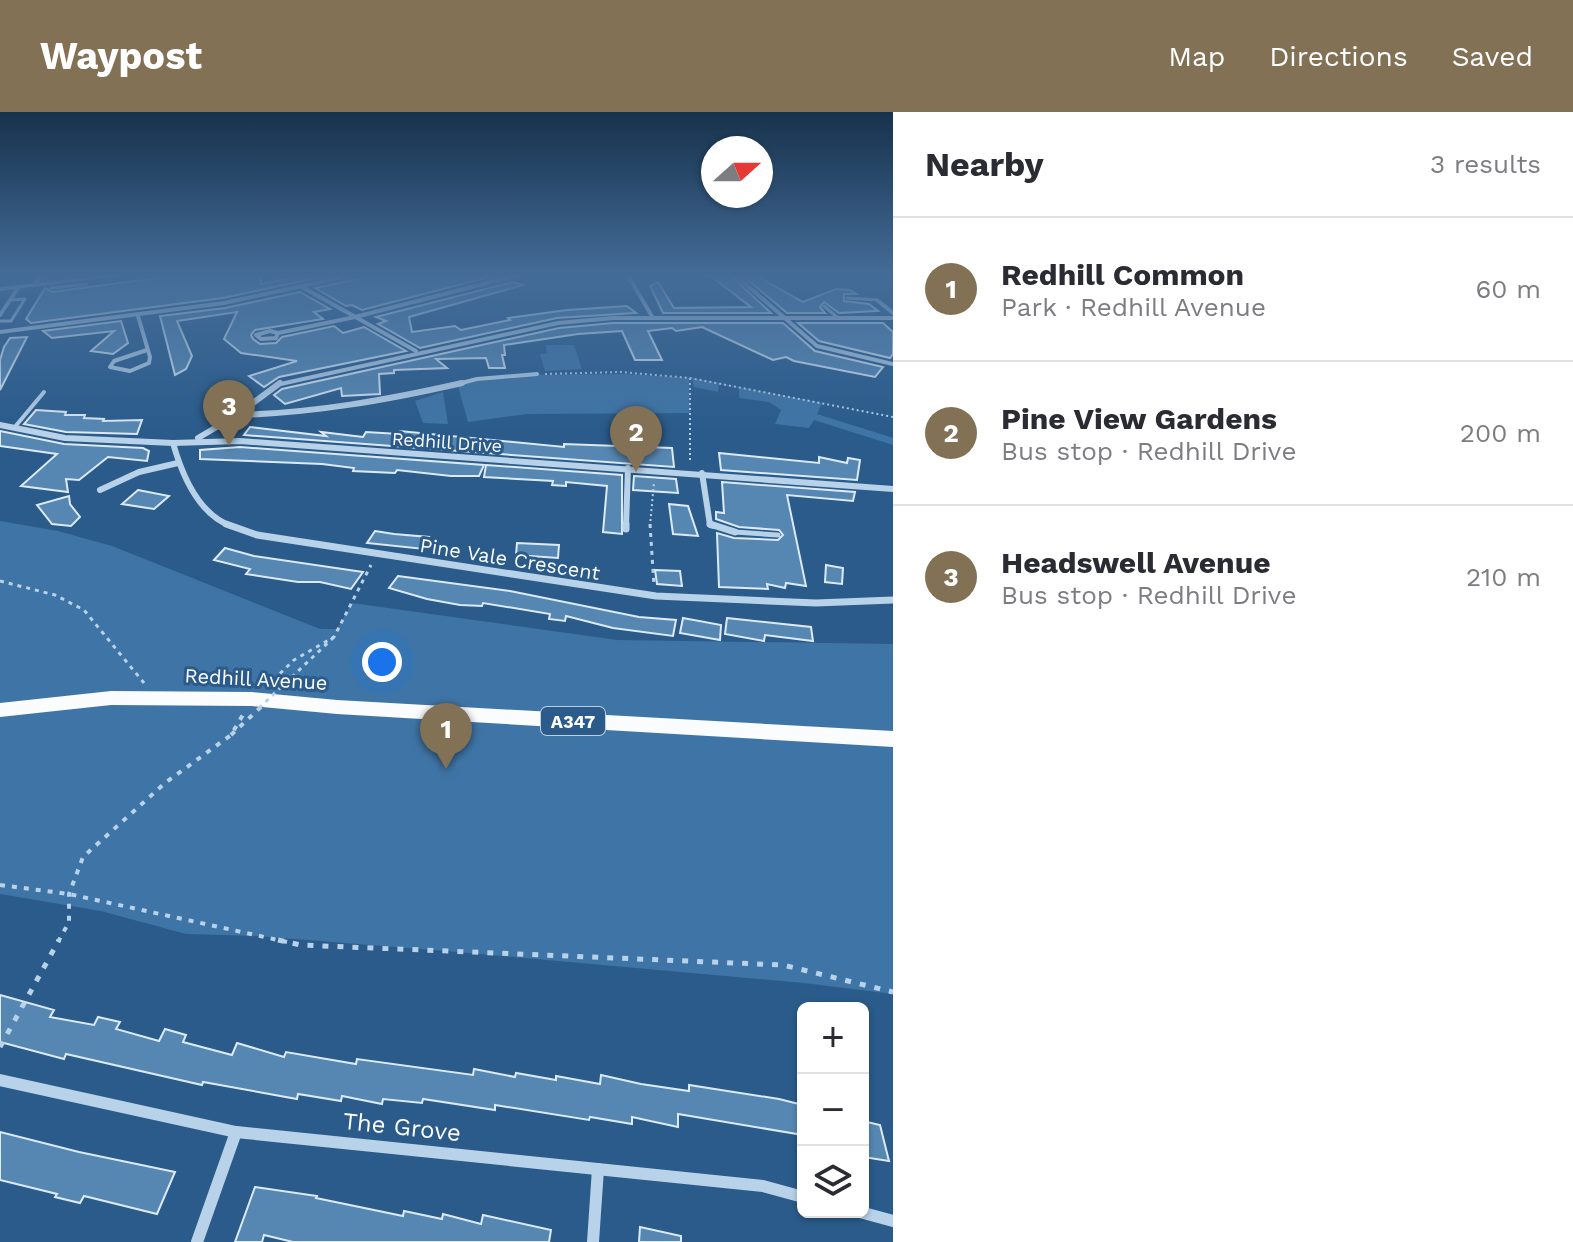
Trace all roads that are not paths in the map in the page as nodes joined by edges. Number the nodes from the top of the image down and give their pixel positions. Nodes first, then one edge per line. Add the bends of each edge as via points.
1 (45, 327) edge
2 (141, 327) edge
3 (308, 327) edge
4 (372, 327) edge
5 (542, 327) edge
6 (794, 327) edge
7 (0, 332) edge
8 (278, 333) dead end
9 (147, 350) junction
10 (416, 352) junction
11 (893, 364) edge
12 (537, 374) road end
13 (44, 392) dead end
14 (237, 415) junction
15 (0, 425) edge
16 (14, 428) junction
17 (194, 441) junction
18 (173, 443) junction
19 (178, 463) junction
20 (628, 468) junction
21 (702, 473) junction
22 (893, 489) edge
23 (100, 490) dead end
24 (626, 529) dead end
25 (735, 532) joint
26 (778, 535) dead end
27 (893, 600) edge
28 (0, 710) edge
29 (893, 739) edge
30 (0, 1080) edge
31 (236, 1132) junction
32 (598, 1169) junction
33 (797, 1195) edge
34 (869, 1214) edge
35 (893, 1221) edge
36 (197, 1242) edge
37 (593, 1242) edge

1 - 7 street
2 - 9 street
3 - 8 street
4 - 10 street
5 - 10 street
6 - 11 street via 817,346
9 - 9 street via 150,360 143,367 110,367
10 - 14 street via 278,383
12 - 14 street via 477,379 380,402
13 - 16 lane
14 - 17 street
15 - 16 street, Redhill Drive
16 - 18 street, Redhill Drive via 65,438
17 - 18 street, Redhill Drive
17 - 20 street, Redhill Drive
18 - 19 street, Pine Vale Crescent
19 - 23 street via 139,472
19 - 27 street, Pine Vale Crescent via 219,521 257,535 656,596 816,603
20 - 21 street, Redhill Drive
20 - 24 street
21 - 22 street, Redhill Drive
21 - 25 street via 710,525
25 - 26 lane
28 - 29 main road, Redhill Avenue / A347 via 111,698 252,699
30 - 31 street, The Grove
31 - 32 street, The Grove
31 - 36 street
32 - 33 street, The Grove via 763,1186
32 - 37 street
34 - 35 street

